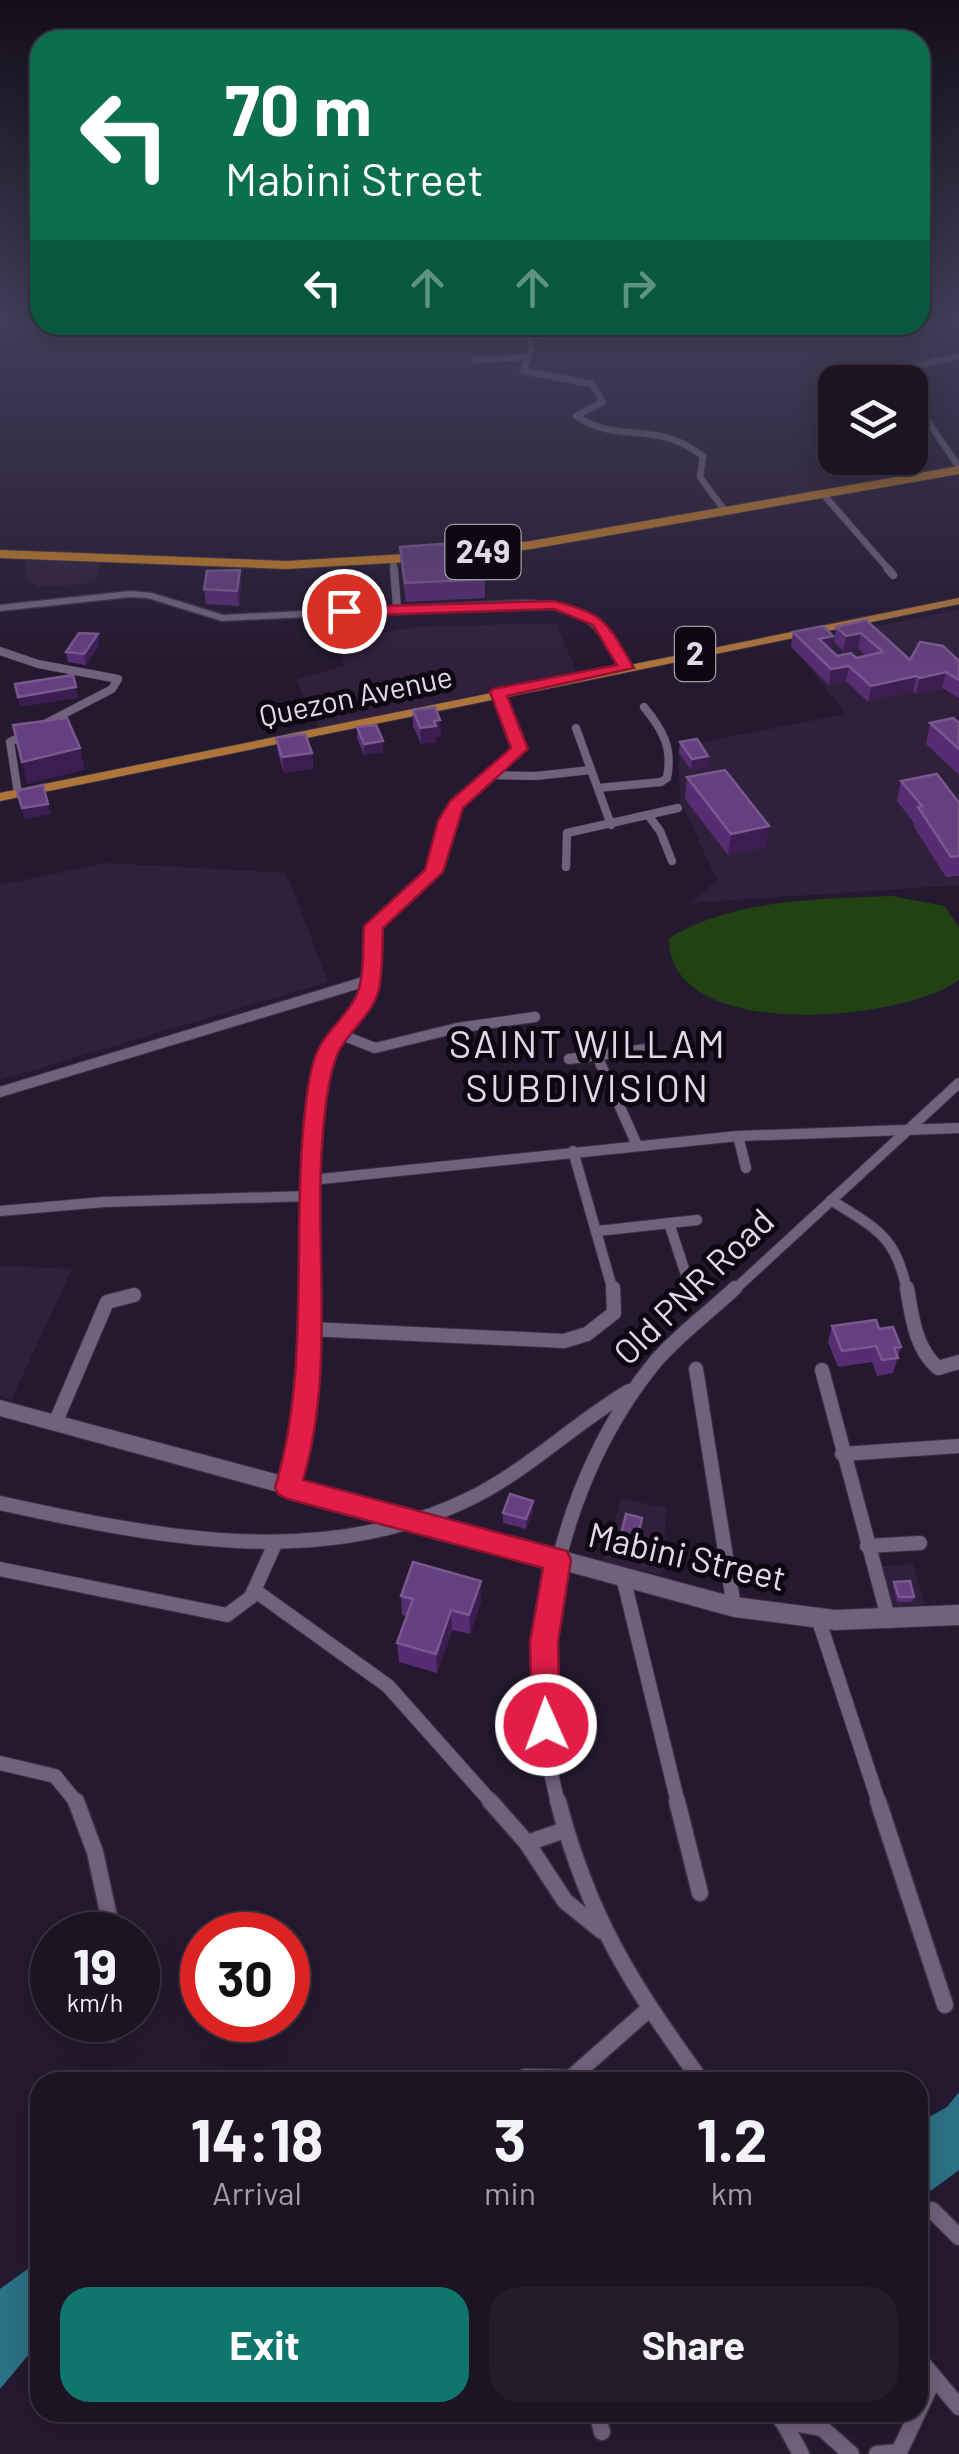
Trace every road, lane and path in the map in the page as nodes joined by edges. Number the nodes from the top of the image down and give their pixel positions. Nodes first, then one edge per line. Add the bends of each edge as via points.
1 (675, 436) edge
2 (937, 436) edge
3 (959, 469) edge
4 (898, 475) edge
5 (903, 480) junction
6 (823, 494) junction
7 (725, 511) junction
8 (0, 554) edge
9 (448, 555) edge
10 (432, 556) edge
11 (393, 558) junction
12 (893, 575) dead end
13 (959, 601) edge
14 (0, 608) edge
15 (397, 608) junction
16 (0, 651) edge
17 (626, 668) junction
18 (498, 692) junction
19 (644, 708) dead end
20 (576, 728) dead end
21 (591, 770) junction
22 (490, 775) junction
23 (598, 788) junction
24 (18, 793) junction
25 (0, 797) edge
26 (678, 808) dead end
27 (648, 815) junction
28 (612, 824) junction
29 (672, 861) dead end
30 (566, 867) dead end
31 (370, 980) junction
32 (535, 1017) dead end
33 (342, 1035) junction
34 (646, 1049) dead end
35 (597, 1056) junction
36 (570, 1059) dead end
37 (959, 1084) edge
38 (0, 1092) edge
39 (959, 1128) edge
40 (909, 1129) junction
41 (738, 1136) junction
42 (636, 1144) junction
43 (573, 1151) junction
44 (746, 1168) dead end
45 (311, 1180) junction
46 (311, 1196) junction
47 (832, 1200) junction
48 (0, 1212) edge
49 (697, 1220) dead end
50 (669, 1223) junction
51 (598, 1232) junction
52 (689, 1284) dead end
53 (134, 1296) dead end
54 (309, 1328) junction
55 (959, 1362) edge
56 (696, 1369) dead end
57 (822, 1370) dead end
58 (633, 1390) junction
59 (0, 1408) edge
60 (56, 1421) junction
61 (959, 1446) edge
62 (842, 1454) junction
63 (288, 1488) junction
64 (0, 1503) edge
65 (419, 1522) junction
66 (920, 1543) dead end
67 (274, 1546) junction
68 (866, 1546) junction
69 (558, 1560) junction
70 (0, 1569) edge
71 (622, 1576) junction
72 (254, 1590) junction
73 (734, 1607) junction
74 (958, 1615) edge
75 (818, 1618) junction
76 (889, 1620) junction
77 (0, 1764) edge
78 (565, 1830) junction
79 (526, 1844) junction
80 (700, 1893) dead end
81 (110, 1912) edge
82 (603, 1932) junction
83 (944, 2004) dead end
84 (649, 2008) junction
85 (578, 2072) edge
86 (695, 2072) edge
87 (932, 2210) dead end
88 (959, 2237) edge
89 (928, 2370) edge
90 (934, 2378) junction
91 (928, 2393) edge
92 (959, 2406) edge
93 (783, 2422) edge
94 (799, 2422) edge
95 (916, 2422) edge
96 (801, 2454) edge
97 (852, 2454) edge
98 (877, 2454) edge

1 - 7 street via 703,456 700,477
2 - 3 street
3 - 5 highway, 249
4 - 5 street
5 - 6 highway, 249
6 - 7 highway, 249
6 - 12 street
7 - 9 highway, 249
8 - 11 highway, 249 via 248,565
10 - 11 highway, 249
11 - 15 street
13 - 17 main road, Quezon Avenue / 2
14 - 15 street via 130,594 222,618
15 - 17 street via 526,603 574,609 603,626
16 - 24 street via 118,680 10,742
17 - 18 main road, Quezon Avenue / 2
18 - 22 street via 520,749
18 - 24 main road, Quezon Avenue / 2
19 - 23 street via 671,749 667,778
20 - 21 street
21 - 22 street
21 - 23 street
22 - 31 street via 456,805 434,872 374,926
23 - 28 street
24 - 25 main road, Quezon Avenue / 2
26 - 27 street
27 - 28 street
27 - 29 street
28 - 30 street via 565,834
31 - 33 street
31 - 38 street
32 - 33 street via 375,1048
33 - 45 street via 322,1065
34 - 35 street
35 - 36 street
35 - 42 street
37 - 40 street, Old PNR Road
39 - 40 street
40 - 41 street
40 - 47 street, Old PNR Road
41 - 42 street
41 - 44 street
42 - 43 street
43 - 45 street
43 - 51 street
45 - 46 street
46 - 48 street
46 - 54 street
47 - 55 street via 896,1250 929,1362 938,1368
47 - 58 street, Old PNR Road via 657,1360
49 - 50 street
50 - 51 street
50 - 52 street
51 - 54 street via 616,1306 596,1329 571,1341
53 - 60 street via 107,1302
54 - 63 street via 299,1449
56 - 73 street
57 - 62 street
58 - 65 street via 504,1479
58 - 69 street, Old PNR Road via 592,1460
59 - 60 main road, Mabini Street
60 - 63 main road, Mabini Street
61 - 62 street
62 - 68 street
63 - 65 main road, Mabini Street
64 - 67 street via 140,1532
65 - 67 street
65 - 69 main road, Mabini Street
66 - 68 street
67 - 72 street
68 - 76 street
69 - 71 main road, Mabini Street
69 - 78 street, Old PNR Road via 544,1659 546,1725
70 - 72 street via 227,1616
71 - 73 main road, Mabini Street
71 - 80 street
72 - 79 street via 388,1686
73 - 75 main road, Mabini Street
74 - 76 main road, Mabini Street
75 - 76 main road, Mabini Street
75 - 83 street
77 - 81 street via 58,1778 71,1792
78 - 79 street
78 - 82 street, Old PNR Road
79 - 82 street via 565,1901
82 - 84 street, Old PNR Road
84 - 85 street
84 - 86 street, Old PNR Road
87 - 88 street
89 - 90 street
90 - 91 street
90 - 92 street
93 - 96 street
94 - 97 street via 822,2428
95 - 98 street via 899,2452

